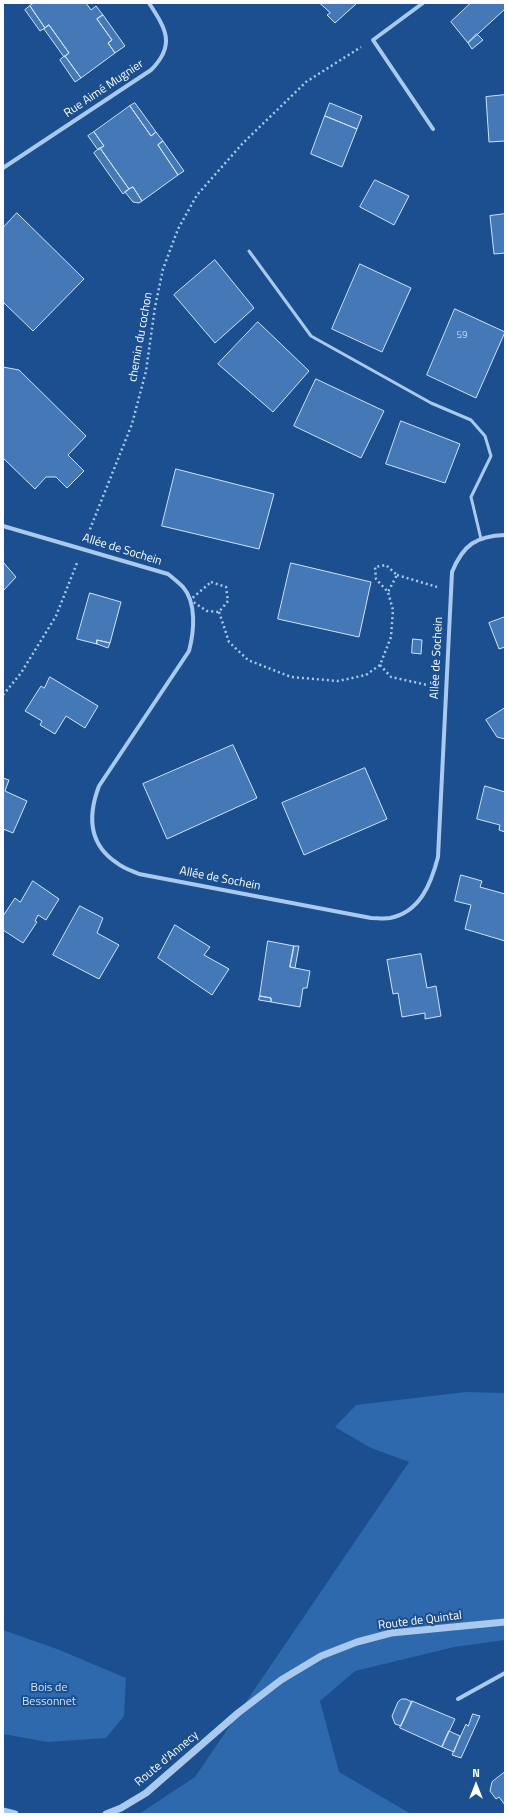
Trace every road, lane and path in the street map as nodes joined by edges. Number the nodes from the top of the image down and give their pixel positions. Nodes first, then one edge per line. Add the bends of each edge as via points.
1 (149, 3) edge
2 (423, 3) edge
3 (373, 40) junction
4 (433, 130) dead end
5 (3, 168) edge
6 (249, 251) dead end
7 (3, 526) edge
8 (505, 535) edge
9 (481, 539) junction
10 (83, 548) junction
11 (397, 575) junction
12 (450, 591) junction
13 (388, 592) junction
14 (190, 600) junction
15 (219, 612) junction
16 (380, 665) junction
17 (446, 688) junction
18 (3, 695) edge
19 (505, 1622) edge
20 (505, 1673) edge
21 (458, 1699) dead end
22 (238, 1713) joint
23 (3, 1811) edge
24 (15, 1814) edge
25 (106, 1814) edge

1 - 5 street, Rue Aimé Mugnier via 163,24 167,37 161,60 151,70
2 - 3 street
3 - 4 street
3 - 10 path, chemin du cochon via 306,82 243,143 197,194 178,229 163,269 146,371 132,424
6 - 9 lane via 311,336 431,402 472,420 485,436 491,456 472,497
7 - 10 street, Allée de Sochein
8 - 9 street, Allée de Sochein via 488,535
9 - 12 street, Allée de Sochein via 465,549 457,559 452,572
10 - 14 street, Allée de Sochein via 168,574 184,587
10 - 18 path, chemin du cochon via 56,616 21,673
11 - 12 path
11 - 13 path
11 - 13 path via 386,565 375,567 376,579
12 - 17 street, Allée de Sochein
13 - 16 path via 394,610 391,637
14 - 15 path via 208,610
14 - 15 path via 211,582 226,587 228,601
14 - 17 street, Allée de Sochein via 193,634 189,651 99,786 93,802 91,819 95,837 103,850 116,863 139,874 371,918 390,918 408,910 424,896 433,878 438,857
15 - 16 path via 229,642 248,660 291,677 338,681 366,675
16 - 17 path via 391,677
19 - 22 street, Route de Quintal via 391,1633 357,1642 321,1656 281,1680
20 - 21 street
22 - 25 street, Route d'Annecy via 146,1792
23 - 24 street

